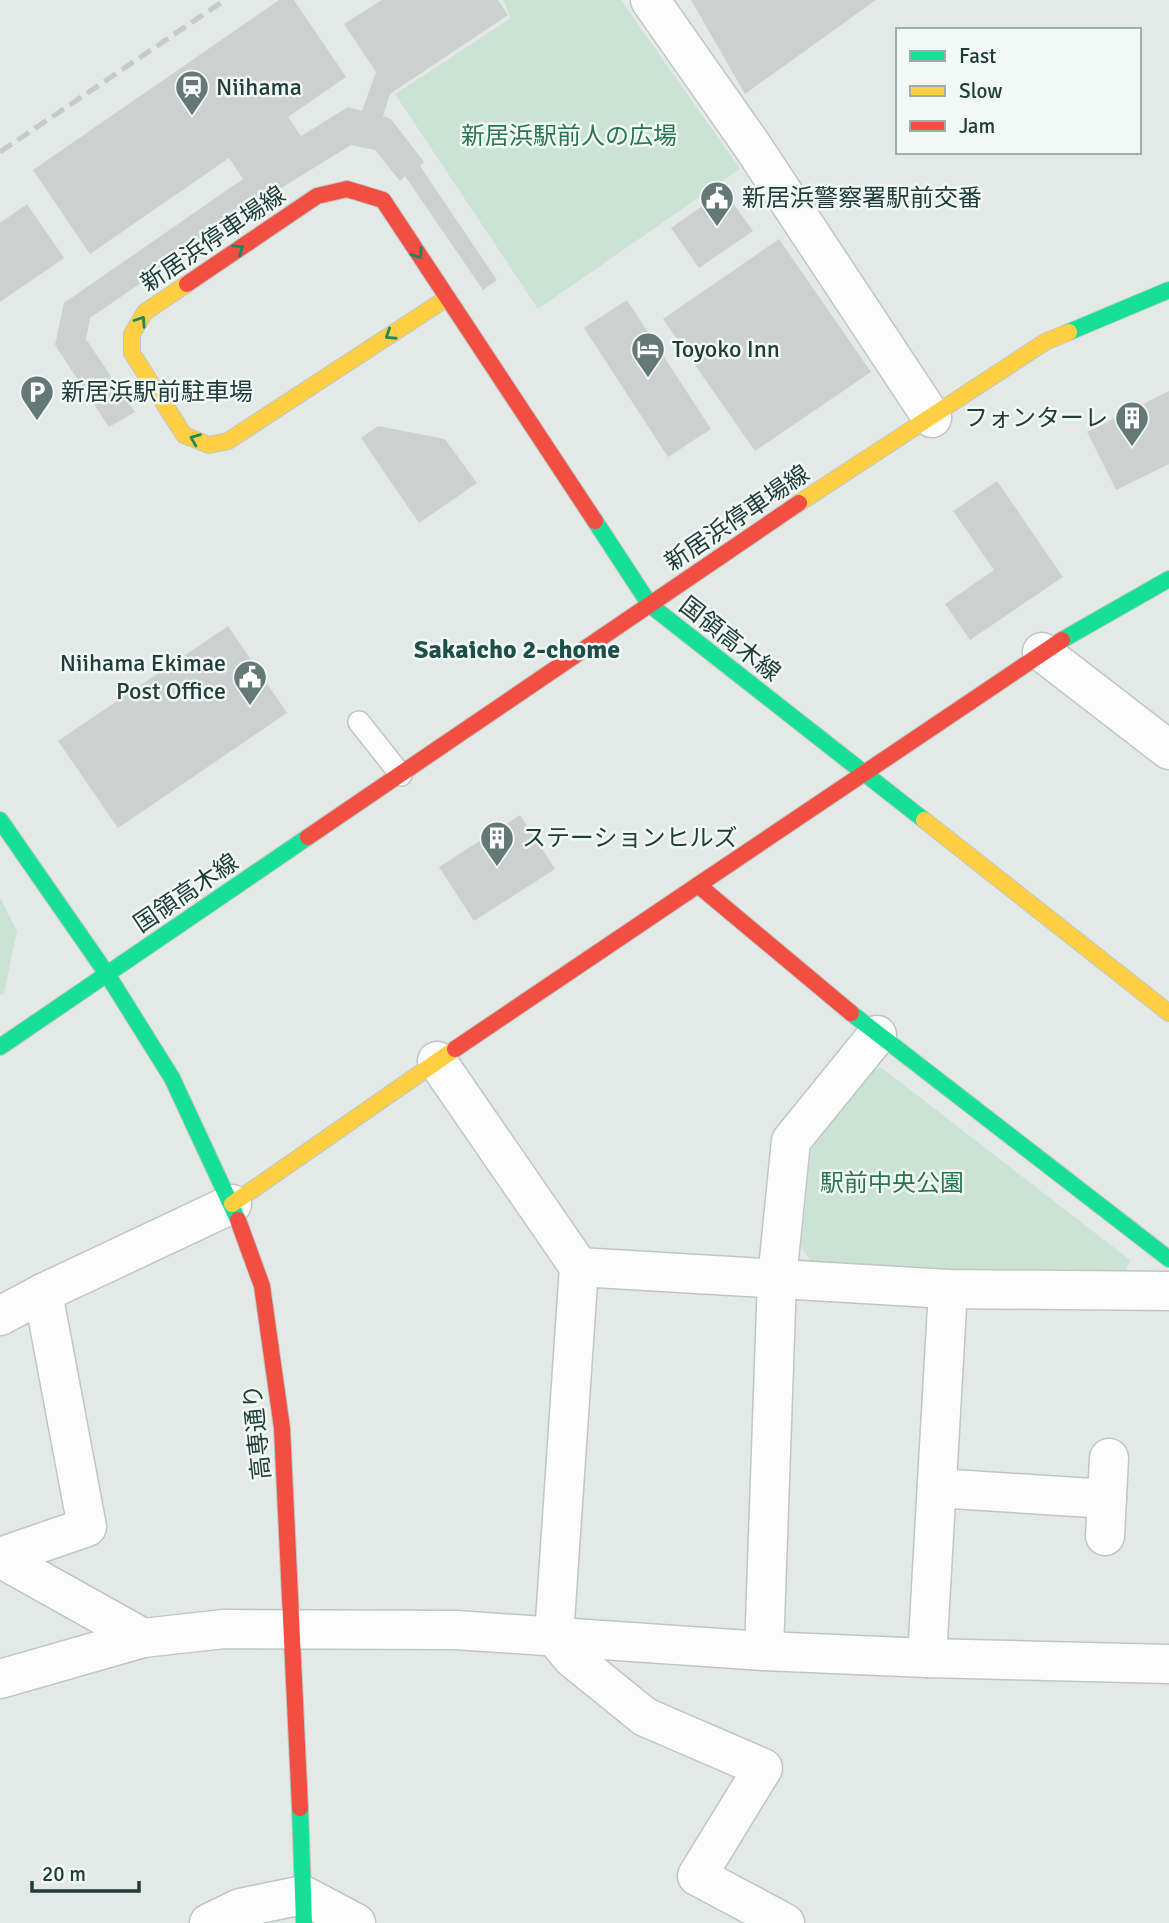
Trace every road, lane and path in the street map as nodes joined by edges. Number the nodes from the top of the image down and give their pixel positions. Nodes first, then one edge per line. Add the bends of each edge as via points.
1 (650, 0) edge
2 (1169, 290) edge
3 (447, 298) junction
4 (932, 418) junction
5 (1169, 579) edge
6 (649, 605) junction
7 (1042, 652) junction
8 (359, 722) dead end
9 (1169, 750) edge
10 (864, 773) junction
11 (401, 775) junction
12 (0, 820) edge
13 (698, 885) junction
14 (107, 974) junction
15 (1169, 1013) edge
16 (877, 1035) junction
17 (0, 1047) edge
18 (437, 1061) junction
19 (232, 1204) junction
20 (1169, 1259) edge
21 (579, 1267) junction
22 (777, 1279) junction
23 (948, 1289) junction
24 (1169, 1292) edge
25 (43, 1293) junction
26 (0, 1316) edge
27 (1109, 1458) dead end
28 (936, 1488) junction
29 (0, 1557) edge
30 (293, 1628) junction
31 (554, 1636) junction
32 (143, 1638) junction
33 (764, 1651) junction
34 (927, 1658) junction
35 (1169, 1664) edge
36 (0, 1679) edge
37 (304, 1909) edge
38 (209, 1923) edge
39 (356, 1923) edge
40 (785, 1923) edge

1 - 4 street
2 - 4 main road, 新居浜停車場線 via 1045,342
3 -> 3 main road, 新居浜停車場線 via 228,441 209,445 184,435 132,354 132,334 145,312 317,196 347,189 383,200
3 - 6 main road, 新居浜停車場線
4 - 6 main road, 新居浜停車場線
5 - 7 main road
6 - 10 main road, 国領高木線
6 - 11 main road, 国領高木線
7 - 9 street
7 - 10 main road
8 - 11 lane
10 - 13 main road
10 - 15 main road, 国領高木線
11 - 14 main road, 国領高木線
12 - 14 main road, 高専通り
13 - 16 main road
13 - 18 main road
14 - 17 main road, 国領高木線
14 - 19 main road, 高専通り via 172,1078
16 - 20 main road
16 - 22 street via 791,1141
18 - 19 main road
18 - 21 street
19 - 25 street
19 - 30 main road, 高専通り via 262,1286 279,1402
21 - 22 street
21 - 31 street
22 - 23 street
22 - 33 street
23 - 24 street
23 - 28 street
25 - 26 street
25 - 29 street via 87,1527
27 - 28 street via 1106,1517
28 - 34 street
29 - 32 street
30 - 31 street
30 - 32 street via 224,1629
30 - 37 main road, 高専通り
31 - 33 street
31 - 40 street via 572,1658 645,1717 763,1768 698,1876
32 - 36 street
33 - 34 street
34 - 35 street
37 - 38 street via 240,1908
37 - 39 street

